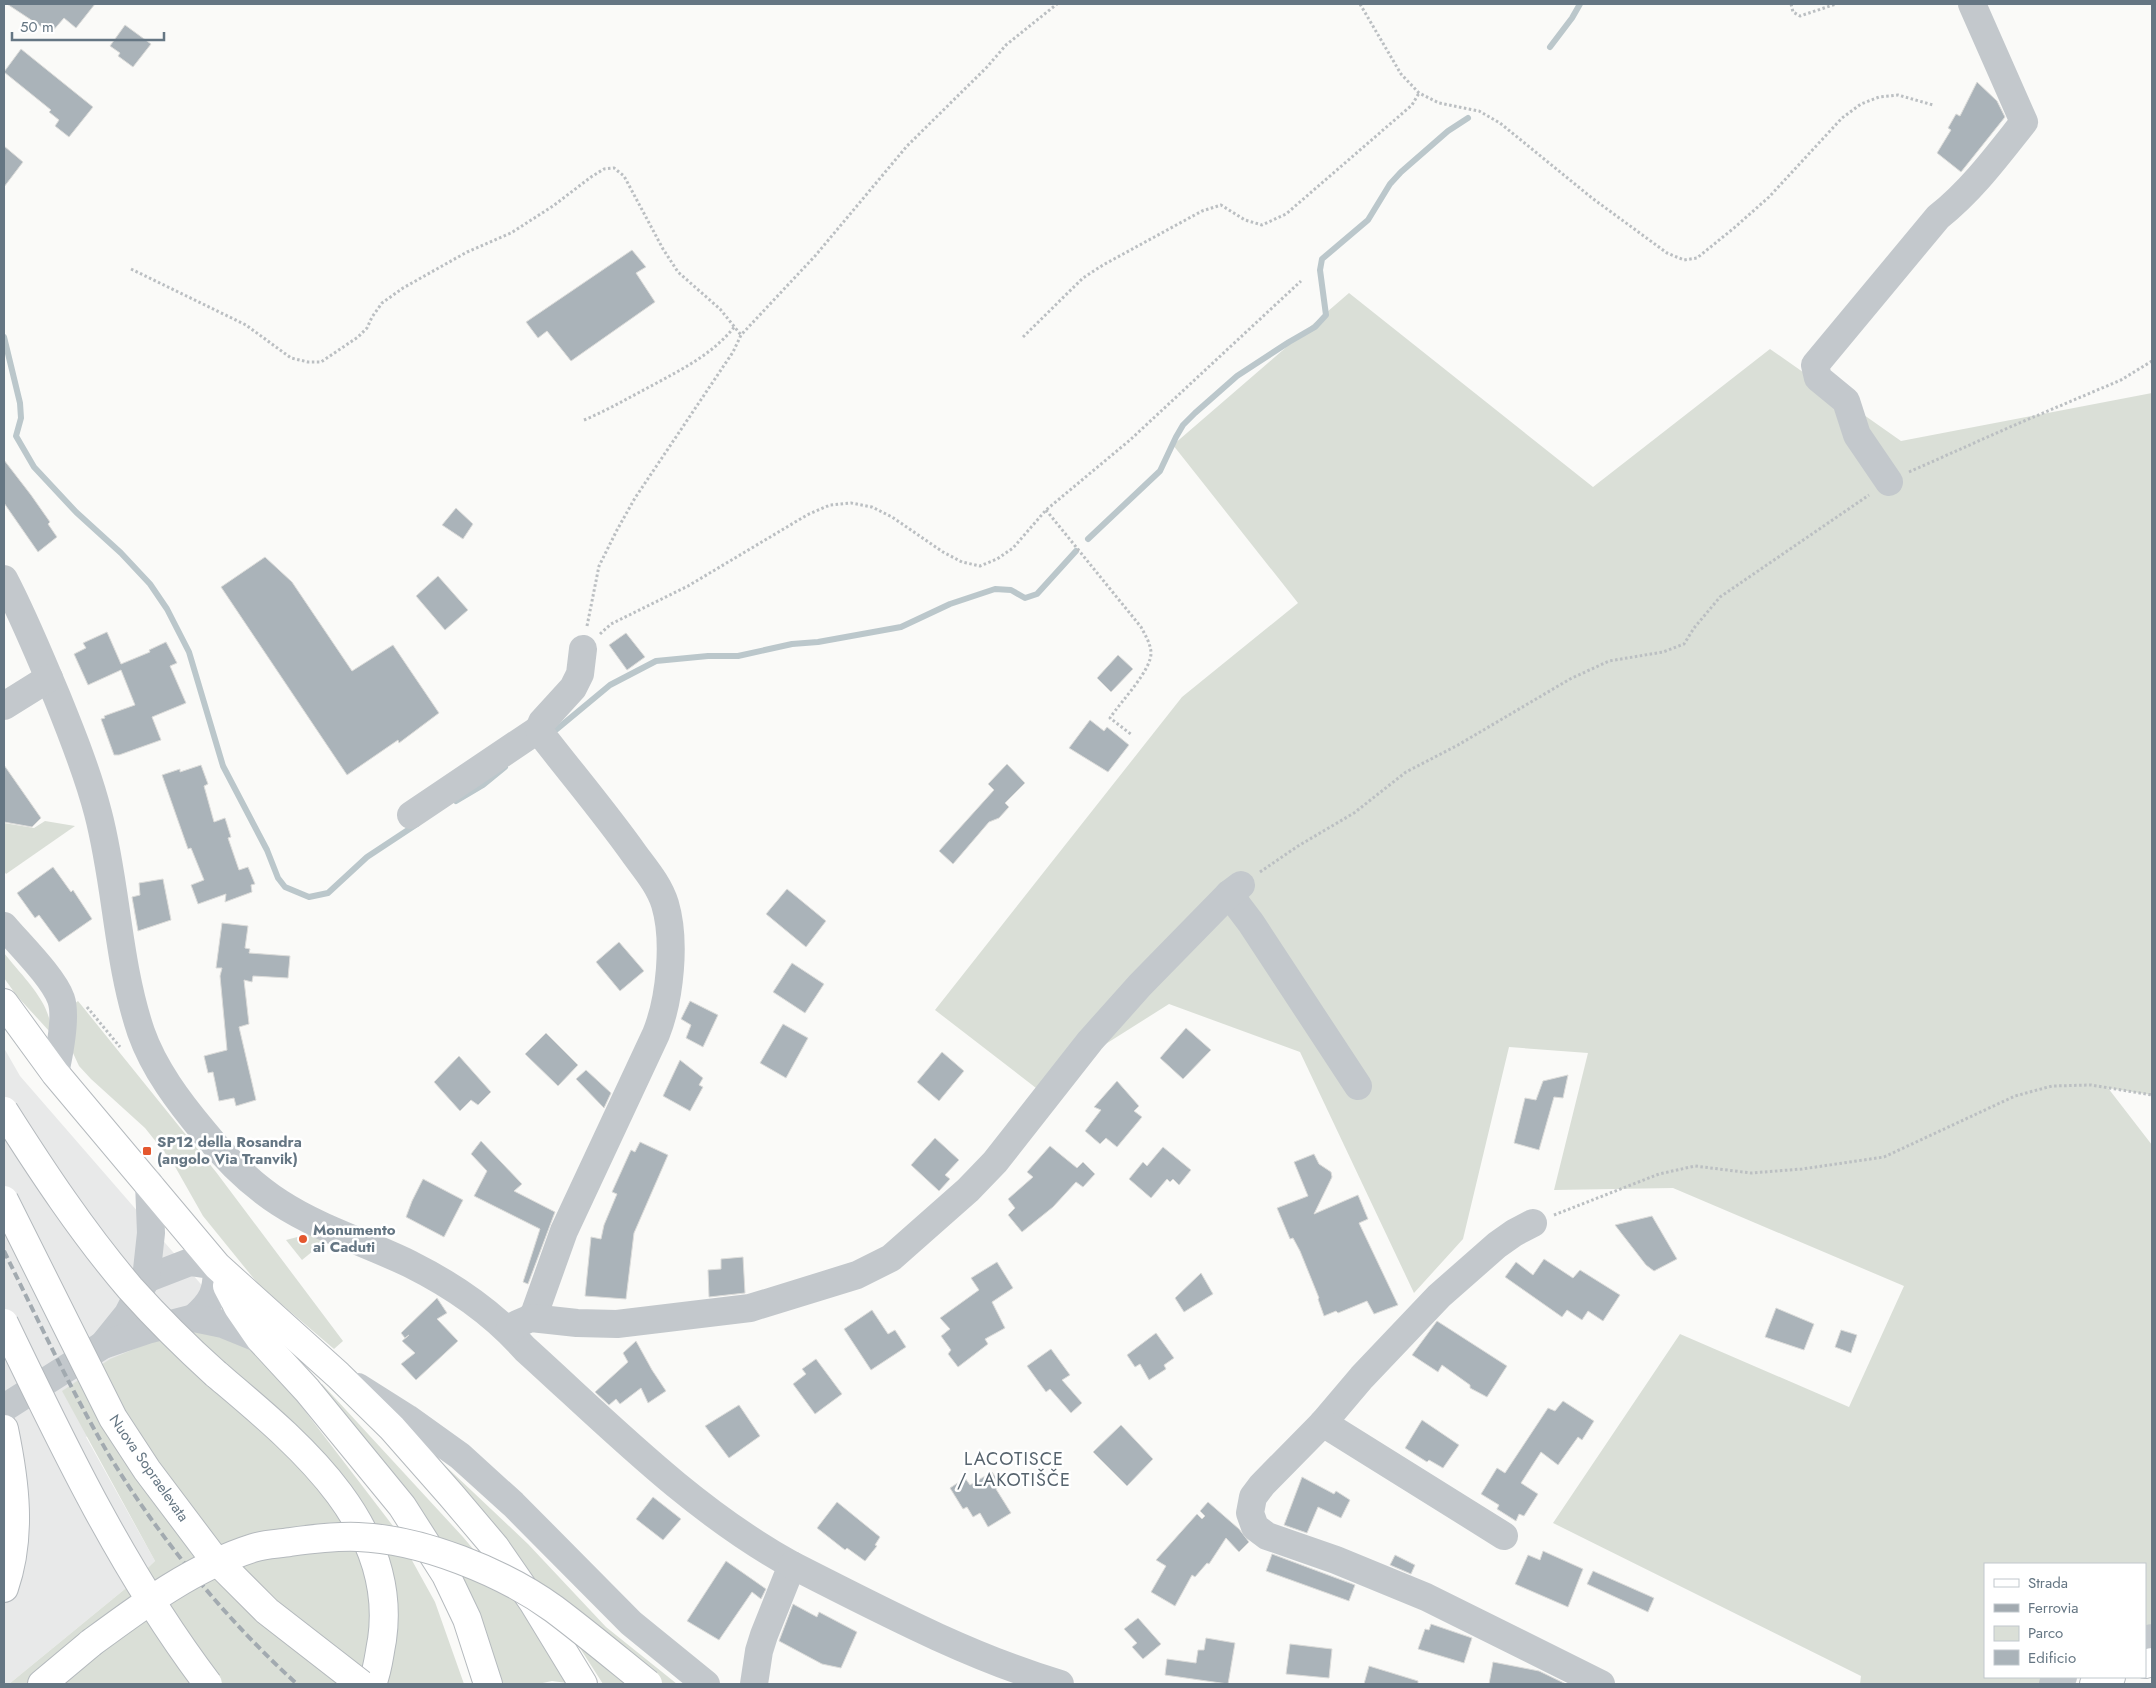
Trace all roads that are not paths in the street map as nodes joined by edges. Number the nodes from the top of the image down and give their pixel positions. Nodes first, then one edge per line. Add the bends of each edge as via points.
1 (1972, 4) edge
2 (1889, 482) road end
3 (4, 579) edge
4 (583, 649) road end
5 (49, 678) junction
6 (4, 706) edge
7 (539, 728) junction
8 (411, 815) dead end
9 (4, 926) edge
10 (4, 1003) edge
11 (55, 1073) junction
12 (1358, 1086) dead end
13 (4, 1111) edge
14 (149, 1183) junction
15 (4, 1200) edge
16 (1533, 1224) road end
17 (217, 1266) junction
18 (146, 1279) junction
19 (194, 1318) junction
20 (4, 1323) edge
21 (520, 1325) junction
22 (260, 1339) junction
23 (104, 1346) junction
24 (338, 1375) junction
25 (4, 1408) edge
26 (1323, 1424) junction
27 (4, 1429) edge
28 (1504, 1536) dead end
29 (792, 1566) junction
30 (4, 1588) edge
31 (2109, 1678) edge
32 (42, 1684) edge
33 (208, 1684) edge
34 (361, 1684) edge
35 (372, 1684) edge
36 (488, 1684) edge
37 (583, 1684) edge
38 (648, 1684) edge
39 (706, 1684) edge
40 (754, 1684) edge
41 (1060, 1684) edge
42 (1601, 1684) edge
43 (2094, 1684) edge

1 - 2 street via 2024,122 1977,180 1938,217 1815,365 1818,378 1846,401 1857,435
3 - 5 street
4 - 7 street via 580,674 573,688
5 - 6 street
5 - 21 street via 98,812 142,1033 177,1098 246,1177 278,1202 305,1218 418,1269
7 - 8 street
7 - 21 street via 627,843 660,892 668,917 670,964 664,1014 656,1034 564,1231 535,1312
9 - 11 street via 55,987 62,1002 61,1047
10 - 11 main road
11 - 14 main road
12 - 21 street via 1252,923 1235,890 1140,985 1090,1041 995,1162 891,1258 857,1275 750,1308 617,1324
13 - 35 main road, bridge via 82,1226 129,1287 176,1338 279,1428 319,1469 364,1531 381,1582 384,1623 377,1673
14 - 17 main road
14 - 18 street via 151,1233
15 - 34 main road, Nuova Sopraelevata, bridge via 113,1418 147,1470 211,1555 260,1604
16 - 26 street via 1496,1245 1440,1296 1362,1377
17 - 18 street via 190,1262
17 - 19 street via 217,1287 209,1305
17 - 22 main road via 238,1307
17 - 24 main road
18 - 23 street via 128,1314
19 - 22 street via 223,1324
19 - 23 street via 147,1330
20 - 33 main road, bridge via 126,1563 177,1644
21 - 29 street via 525,1349 674,1482 741,1533
22 - 36 main road via 307,1390 402,1506 446,1575 467,1619
23 - 25 street
24 - 37 main road via 392,1428 494,1547 534,1602
24 - 39 street via 460,1456 513,1504 631,1623
26 - 28 street
26 - 42 street via 1253,1497 1250,1513 1255,1527 1266,1536 1336,1560 1426,1597
27 - 30 main road via 16,1509 14,1544
29 - 40 street via 764,1635
29 - 41 street via 906,1622
31 - 43 main road
32 - 38 main road, bridge via 147,1601 206,1567 254,1548 358,1537 412,1544 452,1557 510,1583 553,1608

